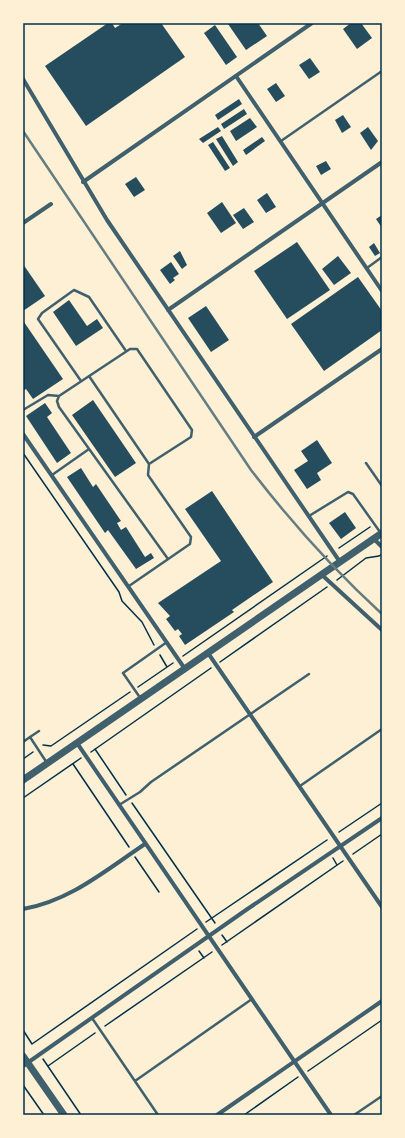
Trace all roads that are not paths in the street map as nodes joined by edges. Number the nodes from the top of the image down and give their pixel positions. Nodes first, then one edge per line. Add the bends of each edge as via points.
1 (312, 23) edge
2 (382, 72) edge
3 (236, 76) junction
4 (23, 79) edge
5 (281, 141) junction
6 (382, 162) edge
7 (83, 182) junction
8 (323, 203) junction
9 (51, 204) dead end
10 (23, 223) edge
11 (382, 257) edge
12 (366, 268) junction
13 (382, 291) edge
14 (168, 310) junction
15 (382, 349) edge
16 (126, 351) junction
17 (89, 376) junction
18 (81, 381) junction
19 (59, 396) junction
20 (23, 410) edge
21 (23, 434) edge
22 (254, 437) junction
23 (89, 449) junction
24 (366, 463) dead end
25 (149, 464) junction
26 (51, 476) junction
27 (382, 486) edge
28 (308, 516) junction
29 (381, 534) edge
30 (374, 539) junction
31 (382, 547) edge
32 (168, 559) junction
33 (340, 562) junction
34 (322, 575) junction
35 (129, 586) junction
36 (382, 630) edge
37 (167, 642) junction
38 (208, 653) junction
39 (185, 669) junction
40 (309, 674) dead end
41 (141, 699) junction
42 (250, 714) junction
43 (382, 729) edge
44 (39, 731) dead end
45 (30, 737) junction
46 (23, 742) edge
47 (77, 743) junction
48 (47, 763) junction
49 (23, 780) edge
50 (299, 786) junction
51 (119, 805) junction
52 (382, 818) edge
53 (145, 844) junction
54 (340, 846) junction
55 (382, 907) edge
56 (23, 909) edge
57 (209, 936) junction
58 (252, 999) junction
59 (382, 1002) edge
60 (91, 1018) junction
61 (23, 1056) edge
62 (294, 1061) junction
63 (25, 1064) edge
64 (135, 1081) junction
65 (382, 1096) edge
66 (64, 1115) edge
67 (158, 1115) edge
68 (217, 1115) edge
69 (331, 1115) edge
70 (354, 1115) edge

1 - 3 street
2 - 5 lane
3 - 5 street
3 - 7 street
4 - 7 street
5 - 8 street
6 - 8 street
7 - 14 street
8 - 12 street
8 - 14 street
9 - 10 street
11 - 12 lane
12 - 13 street
14 - 22 street
15 - 22 street
16 - 17 lane
16 - 18 lane via 89,297 74,290 42,313 38,319
16 - 25 lane via 137,349 192,430 191,437
17 - 18 lane
17 - 25 lane
18 - 19 lane
19 - 20 lane via 48,395
19 - 23 lane via 59,407
21 - 26 street
22 - 28 street
23 - 26 lane
23 - 32 lane
24 - 27 lane
25 - 32 lane via 148,475 191,537 190,544
26 - 35 street
28 - 29 lane via 348,492 353,494
28 - 33 street
29 - 30 street
30 - 31 street
30 - 33 street
32 - 35 lane
33 - 34 street
34 - 36 street
34 - 38 street
35 - 37 street
37 - 39 street
37 - 41 lane via 123,673
38 - 39 street
38 - 42 street
39 - 41 street
40 - 42 lane
41 - 47 street
42 - 50 street
42 - 51 lane
43 - 50 lane
44 - 45 lane
45 - 46 lane
45 - 48 lane
47 - 48 street
47 - 51 street
48 - 49 street
50 - 54 street
51 - 53 street
52 - 54 street
53 - 56 street via 75,891 43,905
53 - 57 street
54 - 55 street
54 - 57 street
57 - 58 street
57 - 60 street
58 - 62 street
58 - 64 lane
59 - 62 street
60 - 63 street
60 - 64 lane
61 - 63 street
62 - 68 street
62 - 69 street
63 - 66 street
64 - 67 lane
65 - 70 lane

